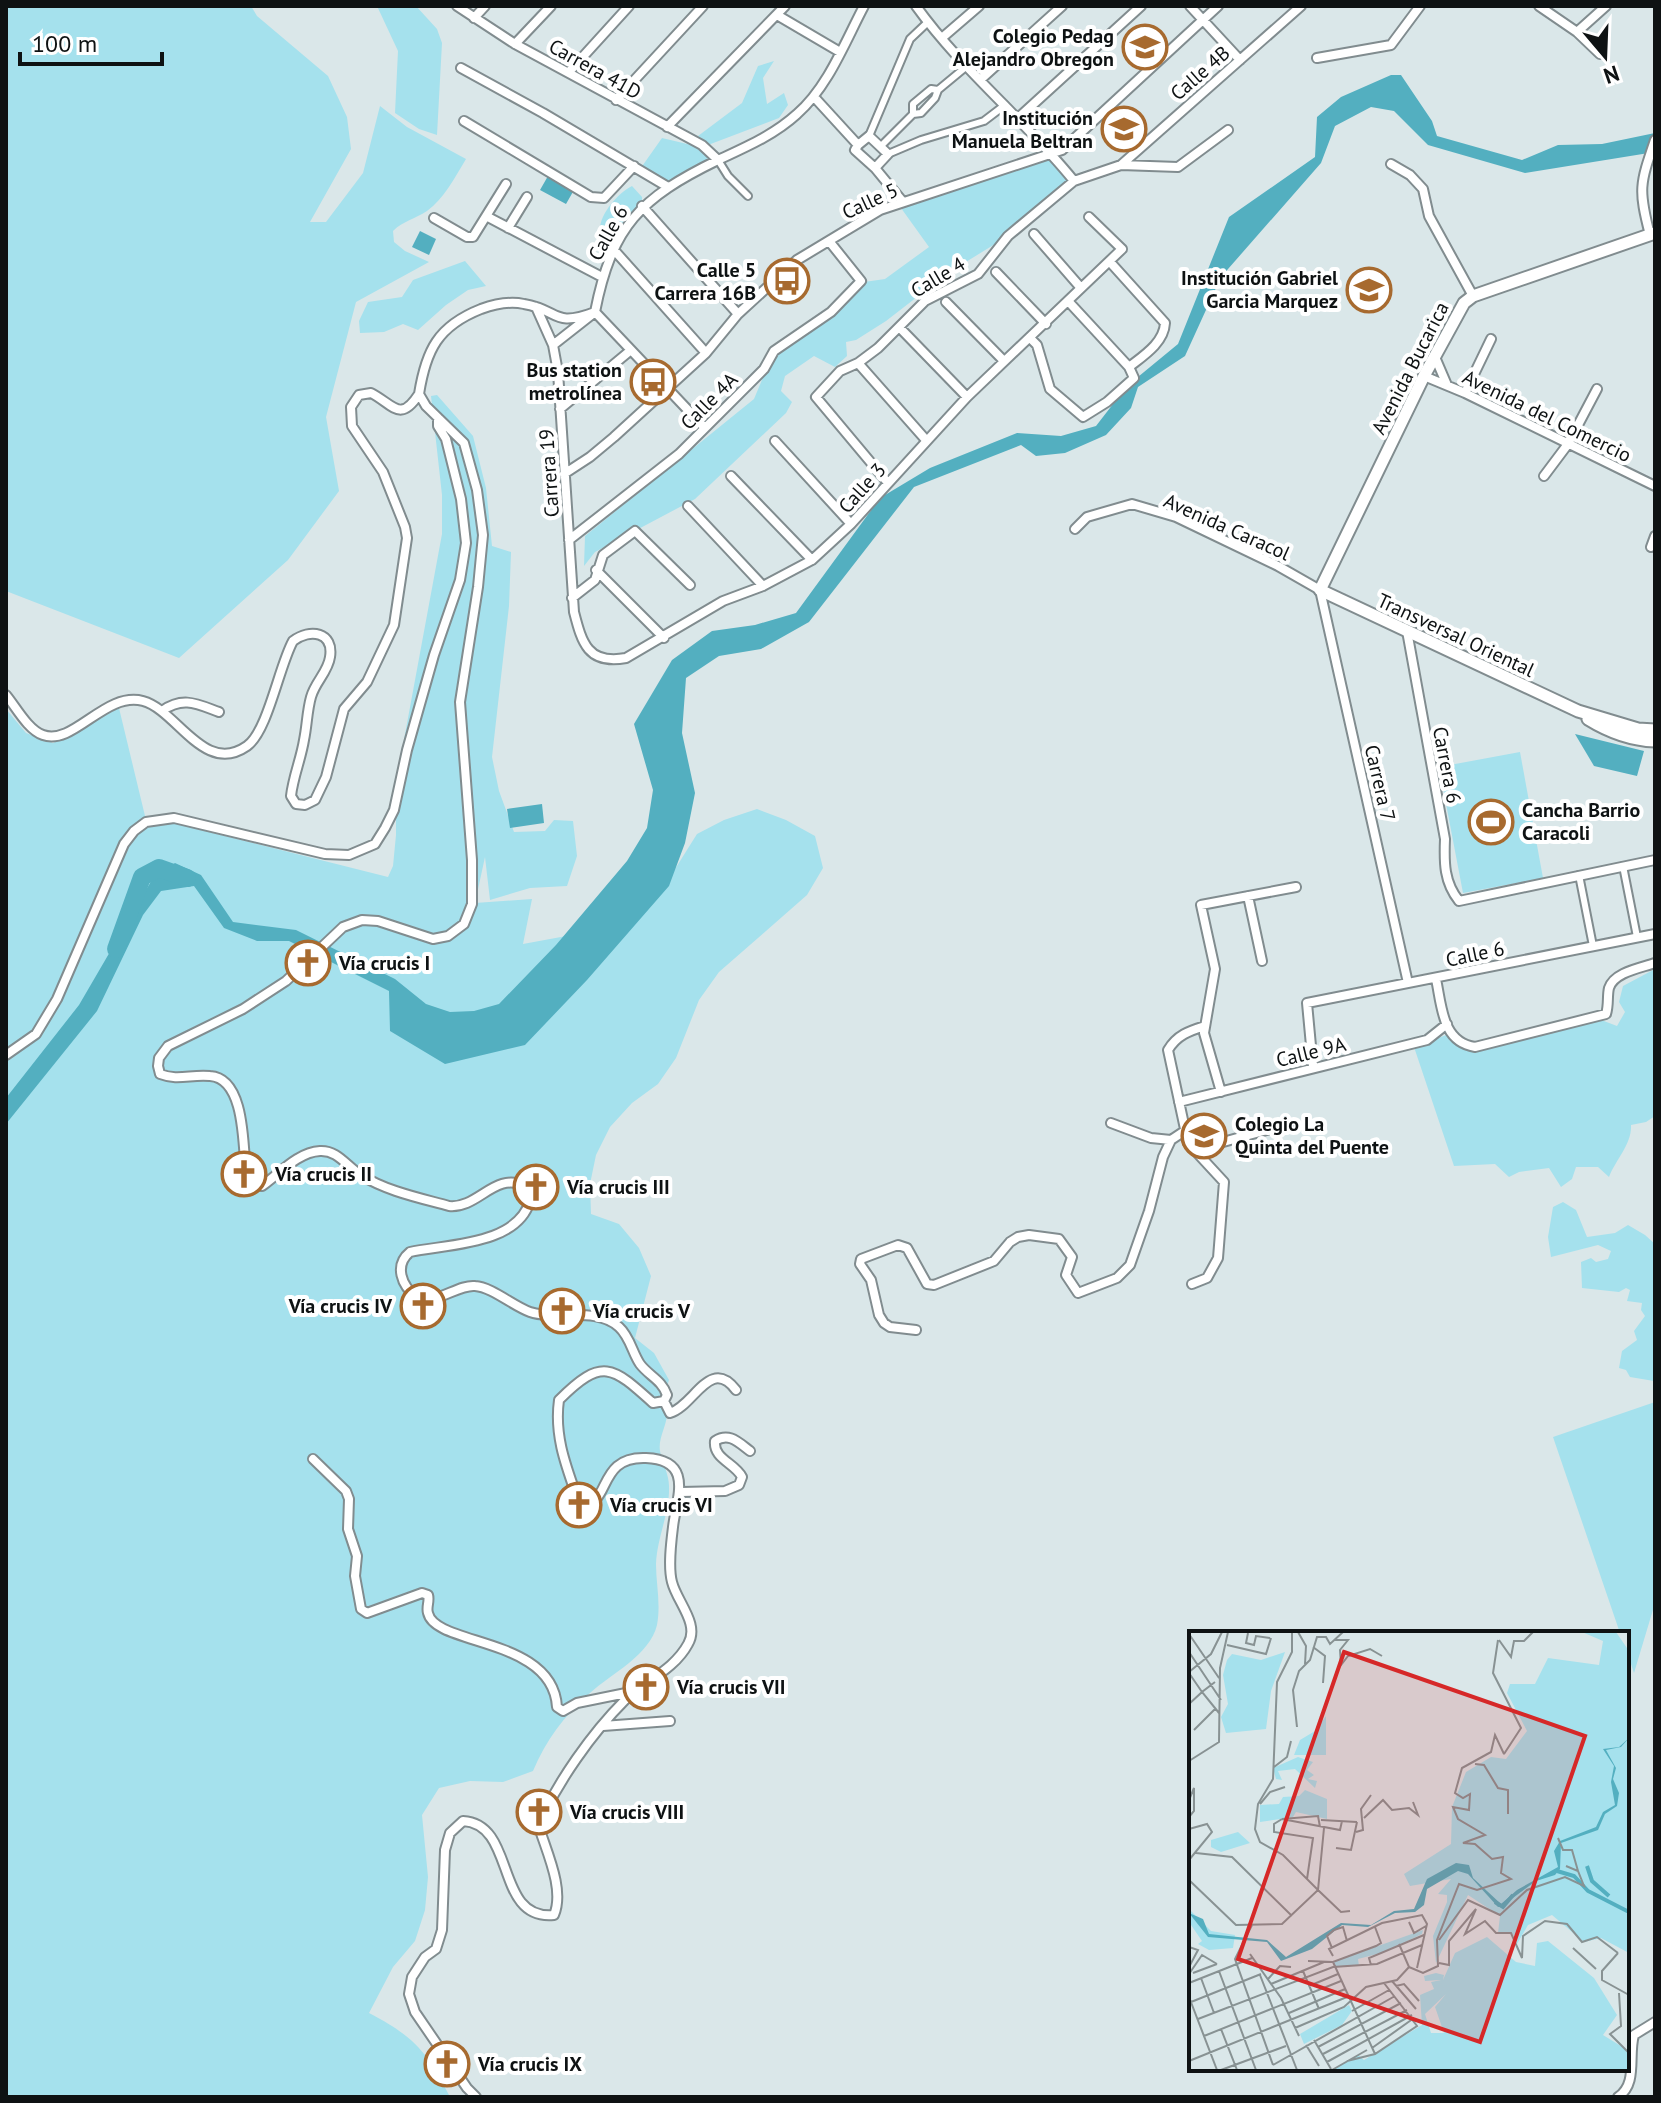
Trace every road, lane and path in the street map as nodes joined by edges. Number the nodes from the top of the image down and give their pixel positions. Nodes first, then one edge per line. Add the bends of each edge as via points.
1 (457, 6) edge
2 (485, 6) edge
3 (551, 6) edge
4 (629, 6) edge
5 (703, 6) edge
6 (785, 6) edge
7 (864, 6) edge
8 (916, 6) edge
9 (979, 6) edge
10 (1062, 6) edge
11 (1141, 6) edge
12 (1190, 6) edge
13 (1218, 6) edge
14 (1301, 6) edge
15 (1420, 6) edge
16 (1539, 6) edge
17 (1606, 6) edge
18 (777, 15) junction
19 (474, 18) junction
20 (1203, 20) junction
21 (928, 22) junction
22 (1577, 32) junction
23 (943, 37) junction
24 (515, 44) junction
25 (840, 52) junction
26 (1600, 54) dead end
27 (1317, 58) dead end
28 (1240, 60) junction
29 (967, 66) junction
30 (461, 68) dead end
31 (569, 72) junction
32 (980, 80) junction
33 (815, 98) junction
34 (616, 100) junction
35 (1005, 105) junction
36 (682, 111) junction
37 (1017, 119) junction
38 (464, 121) dead end
39 (667, 127) junction
40 (1228, 130) dead end
41 (682, 135) junction
42 (869, 136) junction
43 (1655, 140) edge
44 (858, 145) junction
45 (884, 150) junction
46 (1053, 155) junction
47 (718, 160) junction
48 (1391, 164) dead end
49 (1121, 165) junction
50 (634, 166) junction
51 (875, 168) junction
52 (1074, 181) junction
53 (506, 184) dead end
54 (668, 187) junction
55 (748, 196) dead end
56 (527, 197) dead end
57 (903, 202) junction
58 (642, 206) junction
59 (486, 216) junction
60 (1089, 217) dead end
61 (434, 218) dead end
62 (508, 228) junction
63 (1034, 234) dead end
64 (1652, 234) edge
65 (829, 241) junction
66 (614, 250) junction
67 (1110, 262) junction
68 (996, 272) dead end
69 (602, 277) junction
70 (1081, 288) junction
71 (1473, 296) junction
72 (1068, 301) junction
73 (946, 302) dead end
74 (536, 307) junction
75 (595, 312) junction
76 (738, 314) junction
77 (1046, 324) junction
78 (899, 327) junction
79 (1031, 339) junction
80 (1491, 339) dead end
81 (553, 345) junction
82 (631, 350) junction
83 (706, 353) junction
84 (1435, 357) junction
85 (1004, 361) junction
86 (858, 363) junction
87 (1129, 367) junction
88 (1424, 376) junction
89 (1448, 386) junction
90 (668, 387) junction
91 (1597, 389) dead end
92 (1465, 393) junction
93 (419, 394) junction
94 (967, 397) junction
95 (560, 409) junction
96 (438, 417) junction
97 (704, 427) junction
98 (926, 440) junction
99 (775, 441) dead end
100 (1568, 444) junction
101 (564, 474) junction
102 (731, 476) dead end
103 (1544, 476) dead end
104 (888, 483) junction
105 (1655, 486) edge
106 (688, 506) dead end
107 (851, 524) junction
108 (1075, 529) dead end
109 (1655, 536) edge
110 (569, 540) junction
111 (1651, 547) dead end
112 (812, 560) junction
113 (596, 570) junction
114 (690, 585) dead end
115 (763, 586) junction
116 (1320, 590) junction
117 (572, 598) junction
118 (1407, 631) junction
119 (664, 638) junction
120 (581, 640) joint
121 (6, 695) edge
122 (162, 711) junction
123 (1578, 711) junction
124 (219, 712) dead end
125 (1655, 730) edge
126 (1655, 741) edge
127 (1655, 860) edge
128 (1623, 866) junction
129 (1579, 875) junction
130 (1296, 887) dead end
131 (1248, 896) junction
132 (1655, 934) edge
133 (1637, 937) junction
134 (1593, 946) junction
135 (1262, 961) dead end
136 (1655, 963) edge
137 (1436, 979) junction
138 (1408, 983) junction
139 (1447, 1024) junction
140 (1205, 1026) junction
141 (6, 1055) edge
142 (1313, 1067) junction
143 (1221, 1092) junction
144 (1179, 1102) junction
145 (1111, 1123) dead end
146 (1281, 1126) dead end
147 (1186, 1130) junction
148 (1171, 1140) junction
149 (1194, 1150) junction
150 (1192, 1284) dead end
151 (916, 1330) dead end
152 (736, 1390) dead end
153 (664, 1401) junction
154 (750, 1451) dead end
155 (313, 1459) dead end
156 (681, 1492) junction
157 (635, 1692) junction
158 (670, 1721) dead end
159 (602, 1726) junction
160 (1655, 2022) edge
161 (476, 2097) edge
162 (1618, 2097) edge

1 - 19 street, Carrera 41D
2 - 19 street
3 - 24 street
4 - 31 street
5 - 34 street
6 - 18 street
7 - 25 street
8 - 21 street
9 - 23 street
10 - 32 street
11 - 37 street
12 - 20 street
13 - 20 street, Calle 5
14 - 28 street, Calle 4B
15 - 27 street via 1391,45
16 - 22 street
17 - 22 street
18 - 25 street
18 - 36 street
19 - 24 street, Carrera 41D
20 - 28 street
20 - 46 street, Calle 5
21 - 23 street
21 - 42 street via 910,39
22 - 26 street
23 - 29 street
24 - 31 street, Carrera 41D
25 - 33 street
28 - 49 street, Calle 4B
29 - 32 street
29 - 45 street via 921,113 913,114
30 - 50 street
31 - 34 street, Carrera 41D
32 - 35 street
33 - 44 street
33 - 47 street, Calle 6 via 775,132
34 - 39 street, Carrera 41D
35 - 37 street
35 - 45 street via 984,121
36 - 39 street
36 - 41 street
37 - 46 street
38 - 50 street via 591,197 604,198
39 - 41 street, Carrera 41D
40 - 49 street via 1178,167
41 - 47 street, Carrera 41D
42 - 44 street
42 - 45 street
43 - 64 street via 1640,197
44 - 51 street via 855,150
45 - 51 street
46 - 52 street
46 - 57 street, Calle 5
47 - 54 street, Calle 6
47 - 55 street
48 - 71 street via 1423,189 1429,216
49 - 52 street
50 - 54 street
51 - 57 street
52 - 78 street, Calle 4 via 1008,236 978,274 925,301
53 - 59 street
54 - 58 street, Calle 6
56 - 62 street
57 - 65 street, Calle 5
58 - 66 street, Calle 6
58 - 76 street
59 - 61 street via 470,238
59 - 62 street
60 - 67 street, Calle 3 via 1122,249
62 - 69 street
63 - 70 street
64 - 71 main road, Avenida Bucarica
65 - 76 street, Calle 5 via 797,260
65 - 97 street, Calle 4A via 861,281 831,312 774,351 764,369
66 - 69 street, Calle 6
66 - 83 street
67 - 70 street, Calle 3
67 - 87 street via 1165,323 1151,349
68 - 77 street
69 - 75 street, Calle 6
70 - 72 street, Calle 3
71 - 84 main road, Avenida Bucarica
72 - 77 street, Calle 3
72 - 87 street
73 - 85 street
74 - 75 street via 561,320
74 - 81 street, Carrera 19
74 - 93 street via 494,304 452,324 431,349
75 - 81 street
75 - 82 street
76 - 83 street, Calle 5
77 - 79 street, Calle 3
78 - 86 street, Calle 4
78 - 94 street
79 - 85 street, Calle 3
79 - 87 street via 1050,389 1083,417 1134,378
80 - 92 street
81 - 95 street, Carrera 19
82 - 90 street
82 - 95 street
83 - 90 street, Calle 5
84 - 88 main road, Avenida Bucarica
84 - 89 street
85 - 94 street, Calle 3
86 - 98 street
86 - 104 street, Calle 4 via 840,371 816,397
88 - 89 street, Avenida del Comercio
88 - 116 main road, Avenida Bucarica
89 - 92 street, Avenida del Comercio
90 - 97 street
90 - 101 street, Calle 5
91 - 100 street
92 - 100 street, Avenida del Comercio
93 - 96 street
93 - 122 street via 405,410 398,411 371,393 359,395 351,407 352,426 383,472 407,538 394,625 367,682 344,709 315,800 296,804 291,796 310,700 330,659 325,636 309,633 293,641 257,734 236,752 212,751 183,733
94 - 98 street, Calle 3
95 - 101 street, Carrera 19
96 - 141 street via 461,499 466,543 394,810 375,844 349,855 325,854 174,818 146,822 124,844 57,999 36,1034
96 - 153 street via 464,443 483,535 460,702 472,860 472,904 464,924 433,939 378,921 343,927 286,981 168,1046 158,1066 160,1074 170,1078 212,1075 228,1084 238,1100 246,1175 253,1185 262,1186 317,1150 331,1151 377,1185 449,1206 469,1204 493,1186 525,1186 530,1201 521,1221 493,1236 410,1252 399,1271 404,1282 428,1300 473,1285 539,1315 609,1320 620,1328 640,1363 664,1385
97 - 110 street, Calle 4A via 679,454
98 - 104 street, Calle 3
99 - 107 street
100 - 103 street
100 - 105 street, Avenida del Comercio
101 - 110 street, Carrera 19
102 - 112 street
104 - 107 street, Calle 3
106 - 115 street
107 - 112 street, Calle 3
108 - 116 street, Avenida Caracol via 1087,517 1132,504 1176,517
109 - 111 street
110 - 117 street, Carrera 19
112 - 115 street, Calle 3
113 - 114 street via 603,555 635,531
113 - 117 street via 590,586
113 - 119 street
115 - 119 street, Calle 3 via 723,601
116 - 118 main road, Transversal Oriental
116 - 138 street, Carrera 7
117 - 120 street, Carrera 19
118 - 123 main road, Transversal Oriental
118 - 129 street, Carrera 6 via 1445,839 1449,889 1459,901
119 - 120 street, Calle 3 via 611,661 596,657
121 - 122 street via 34,729 58,737 119,703 146,702
122 - 124 street via 186,701
123 - 125 main road, Transversal Oriental
123 - 126 main road, Transversal Oriental via 1604,729
127 - 128 street
128 - 129 street
128 - 133 street
129 - 134 street
130 - 131 street
131 - 135 street
131 - 140 street via 1201,905 1215,969
132 - 133 street, Calle 6
133 - 134 street, Calle 6
134 - 137 street, Calle 6
136 - 139 street via 1613,981 1606,1014 1596,1018 1475,1047 1462,1045 1449,1034
137 - 138 street, Calle 6
137 - 139 street
138 - 142 street, Calle 6 via 1307,1003
139 - 142 street, Calle 9A via 1427,1040
140 - 143 street
140 - 144 street via 1174,1040 1168,1050
142 - 143 street, Calle 9A
143 - 144 street, Calle 9A
144 - 147 street
145 - 148 street
146 - 149 street
147 - 148 street
147 - 149 street
148 - 151 street via 1130,1265 1110,1281 1078,1293 1066,1275 1072,1257 1059,1239 1029,1235 1010,1242 984,1267 934,1285 927,1284 907,1248 898,1245 861,1259 884,1323
149 - 150 street via 1224,1182 1218,1258 1207,1278
152 - 153 street via 721,1377 677,1411 670,1413
153 - 156 street via 653,1403 617,1372 584,1377 559,1400 559,1442 584,1505 599,1497 610,1471 644,1458 663,1461 678,1475
154 - 156 street via 722,1436 714,1448 738,1470 739,1485 725,1491
155 - 157 street via 349,1499 348,1529 357,1556 361,1609 367,1613 428,1595 427,1612 433,1622 534,1664 563,1711 577,1703
156 - 157 street via 673,1525 671,1581 690,1622 690,1641 678,1659
157 - 159 street
158 - 159 street
159 - 161 street via 538,1824 556,1885 554,1915 539,1917 524,1907 485,1828 463,1821 450,1833 442,1930 436,1949 412,1977 409,1994 415,2012
160 - 162 street via 1634,2035 1630,2081

